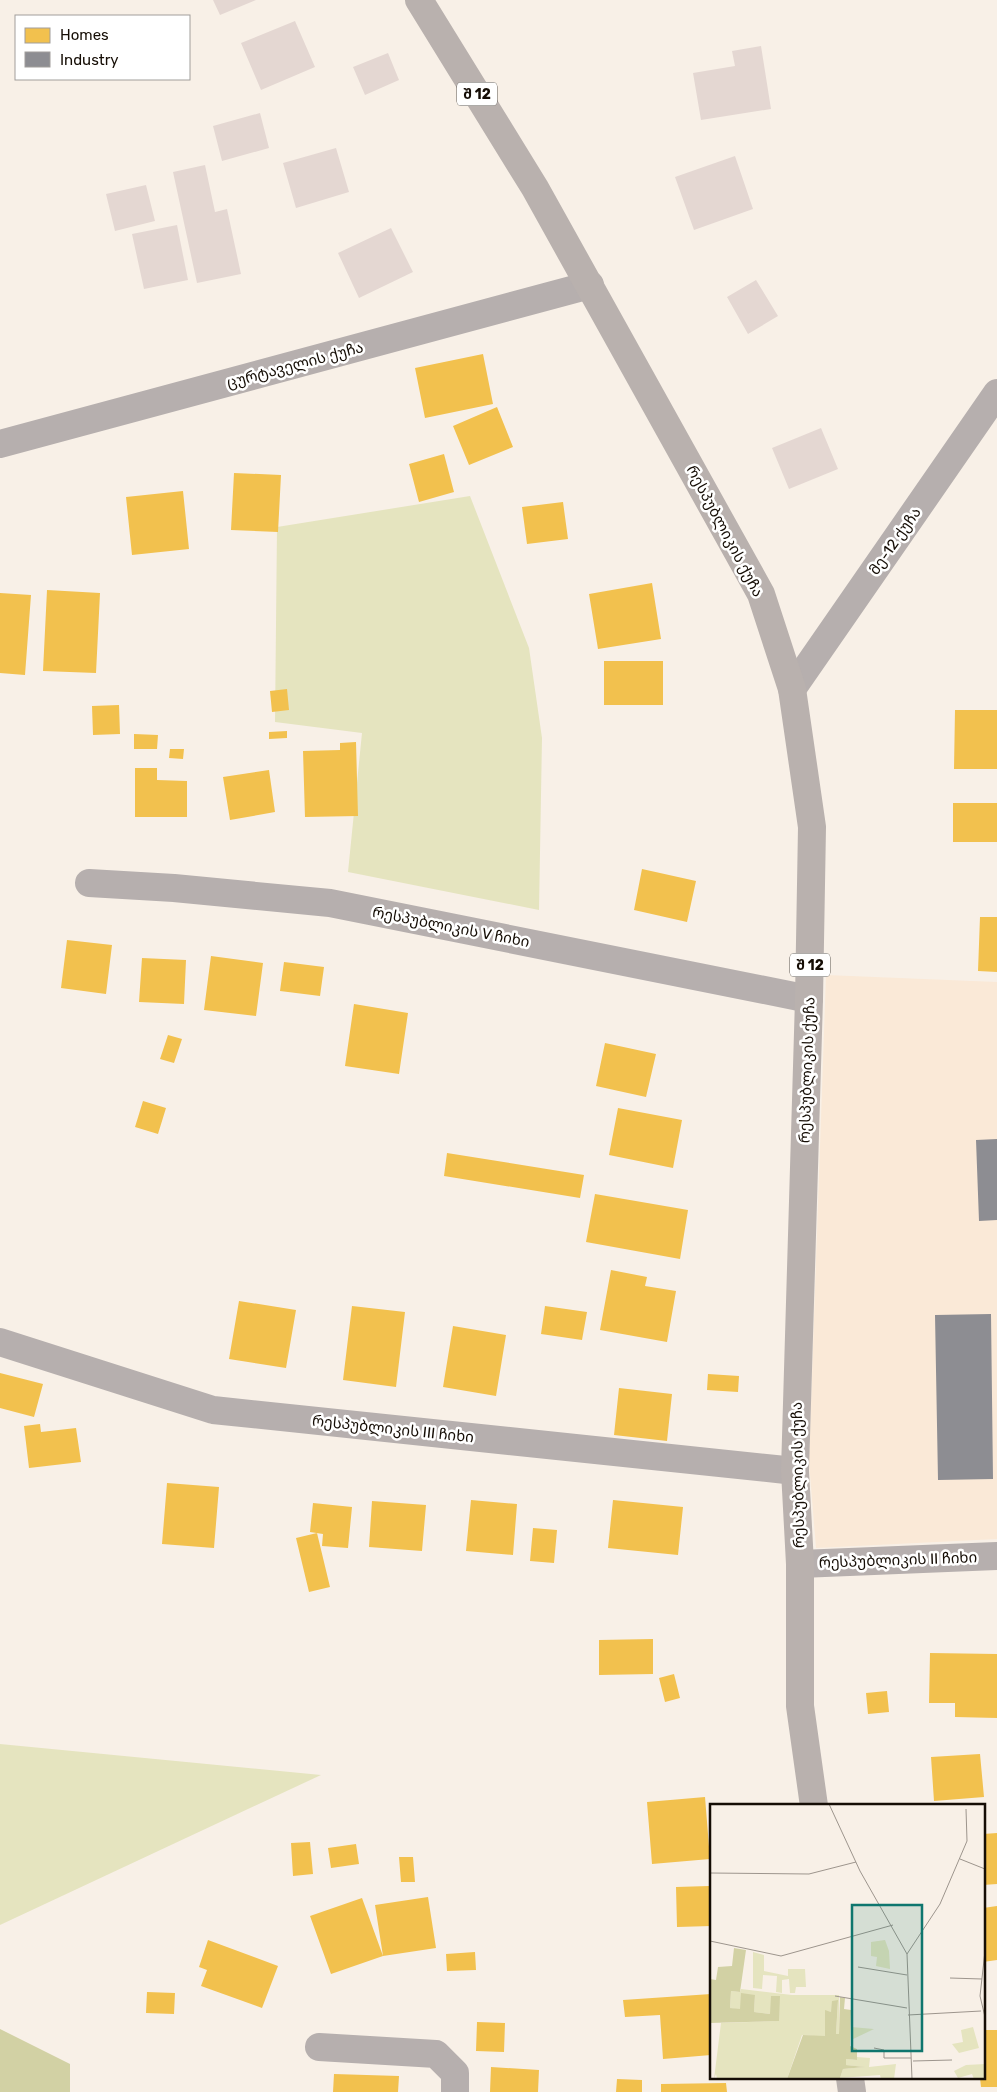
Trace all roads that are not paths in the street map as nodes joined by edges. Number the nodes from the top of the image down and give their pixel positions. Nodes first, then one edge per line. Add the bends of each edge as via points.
1 (419, 0) edge
2 (590, 285) junction
3 (997, 393) edge
4 (0, 444) edge
5 (792, 690) junction
6 (89, 883) dead end
7 (810, 999) junction
8 (0, 1342) edge
9 (795, 1471) junction
10 (997, 1556) edge
11 (800, 1564) junction
12 (814, 1804) edge
13 (320, 2047) dead end
14 (455, 2092) edge

1 - 2 main road, რესპუბლიკის ქუჩა / შ 12 via 535,188
2 - 4 street, ცურტაველის ქუჩა
2 - 5 main road, რესპუბლიკის ქუჩა / შ 12 via 761,594
3 - 5 street, მე-12 ქუჩა
5 - 7 main road, რესპუბლიკის ქუჩა / შ 12 via 812,826
6 - 7 street, რესპუბლიკის V ჩიხი via 330,903
7 - 9 main road, რესპუბლიკის ქუჩა / შ 12
8 - 9 street, რესპუბლიკის III ჩიხი via 213,1410
9 - 11 main road, რესპუბლიკის ქუჩა / შ 12
10 - 11 street, რესპუბლიკის II ჩიხი
11 - 12 main road, რესპუბლიკის ქუჩა / შ 12 via 800,1706
13 - 14 street via 436,2054 455,2073

